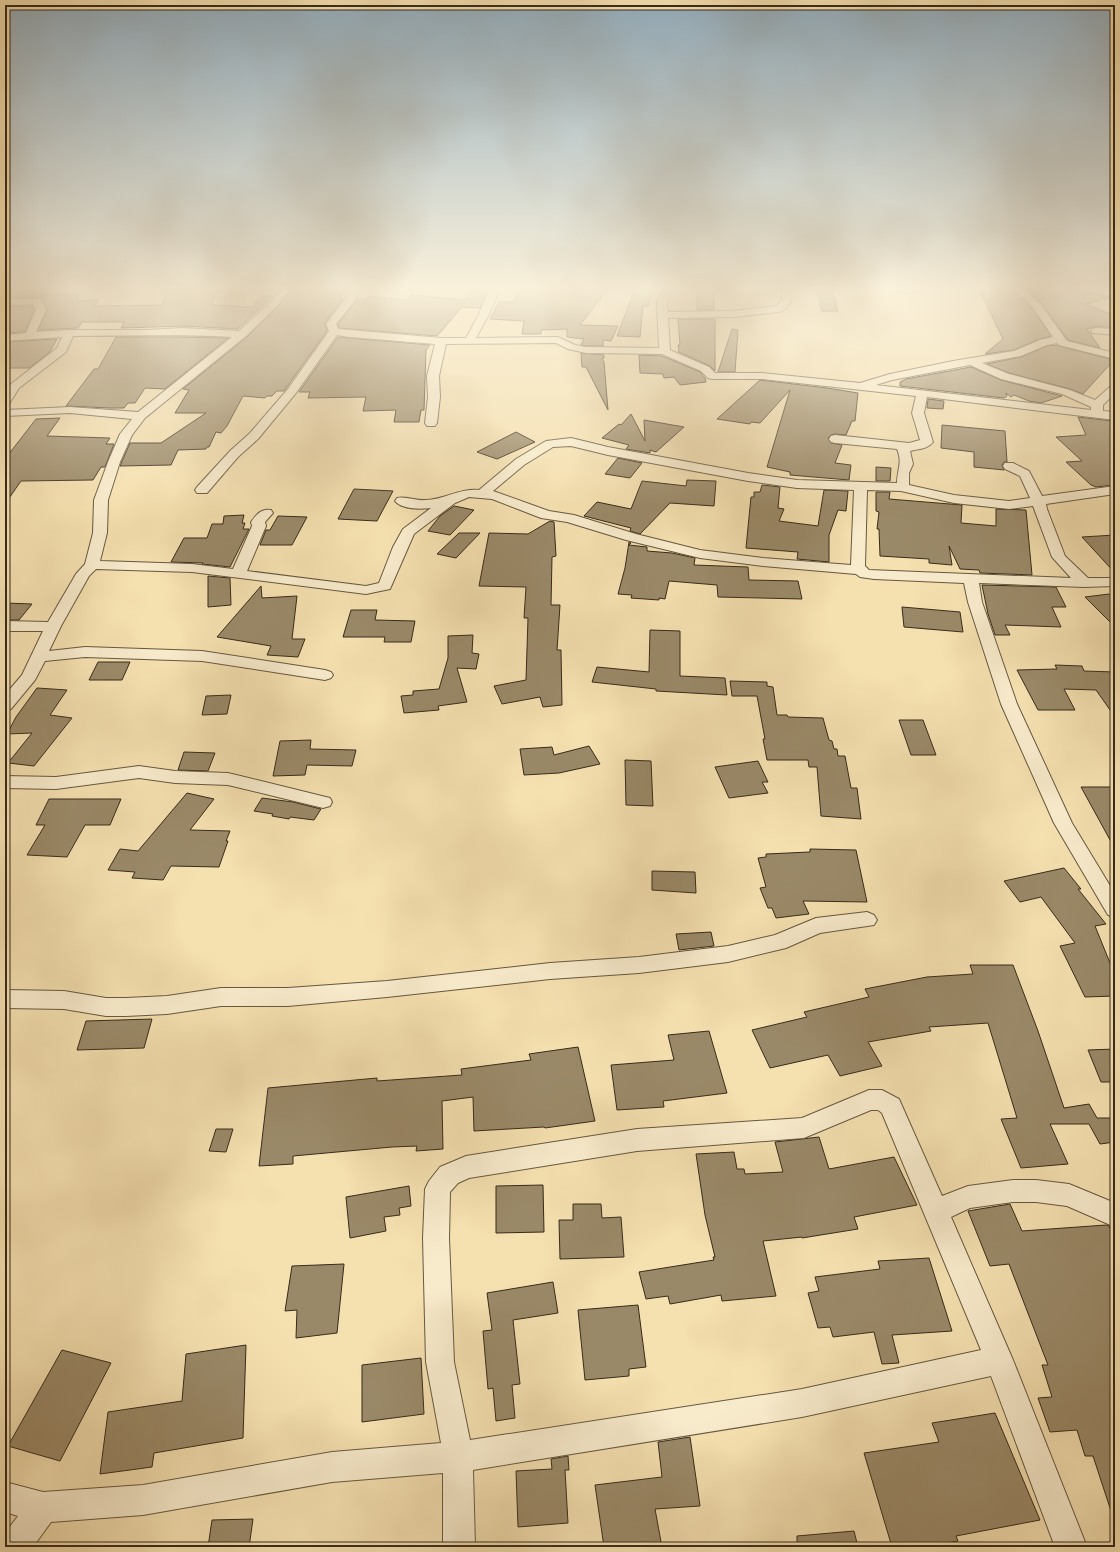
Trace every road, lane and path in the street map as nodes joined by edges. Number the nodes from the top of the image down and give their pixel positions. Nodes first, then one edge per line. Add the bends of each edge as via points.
1 (47, 361) edge
2 (208, 361) edge
3 (313, 361) edge
4 (437, 361) edge
5 (688, 361) edge
6 (970, 361) edge
7 (972, 361) edge
8 (856, 387) junction
9 (1115, 388) edge
10 (922, 394) junction
11 (5, 402) edge
12 (1097, 409) junction
13 (5, 413) edge
14 (141, 416) junction
15 (1115, 416) edge
16 (431, 423) dead end
17 (835, 439) dead end
18 (902, 446) junction
19 (1009, 466) dead end
20 (860, 487) junction
21 (901, 487) junction
22 (202, 490) dead end
23 (1115, 490) edge
24 (482, 494) junction
25 (450, 500) junction
26 (402, 501) dead end
27 (1039, 501) junction
28 (266, 513) dead end
29 (92, 565) junction
30 (860, 570) junction
31 (238, 574) junction
32 (971, 579) junction
33 (1114, 583) edge
34 (1084, 584) junction
35 (5, 626) edge
36 (54, 627) junction
37 (39, 657) junction
38 (325, 675) dead end
39 (5, 705) edge
40 (5, 782) edge
41 (323, 802) dead end
42 (1115, 910) edge
43 (867, 920) dead end
44 (5, 999) edge
45 (935, 1212) junction
46 (1115, 1215) edge
47 (999, 1360) junction
48 (458, 1457) junction
49 (5, 1497) edge
50 (42, 1507) junction
51 (14, 1547) edge
52 (459, 1547) edge
53 (1072, 1547) edge

1 - 11 street via 15,386
2 - 14 street
3 - 22 street via 292,391 254,436
4 - 16 street via 432,376 434,397
5 - 8 street via 705,369 712,376 762,376
6 - 8 street via 890,377
7 - 12 street via 982,369 1066,392
8 - 10 street
9 - 12 street via 1102,398
10 - 12 street
10 - 18 street via 918,413 927,442 909,447
12 - 15 street
13 - 14 street via 70,410
14 - 29 street via 126,434 101,500 100,533
17 - 18 street
18 - 21 street via 907,464
19 - 27 street via 1025,474
20 - 21 street
20 - 24 street via 798,484 748,477 571,442 550,444 520,462
20 - 30 street
21 - 27 street via 954,499 1009,505
23 - 27 street
24 - 25 street via 469,493
24 - 30 street via 546,514 700,554
25 - 26 street via 423,505
25 - 31 street via 408,532 385,586 366,590
27 - 34 street via 1059,557
28 - 31 street via 258,522 260,526
29 - 31 street via 192,568
29 - 36 street via 83,574
30 - 32 street via 865,574 874,575
32 - 34 street
32 - 42 street via 975,602 1009,704 1063,823
33 - 34 street
35 - 36 street
36 - 37 street
37 - 38 street via 85,652 202,656
37 - 39 street via 29,677
40 - 41 street via 56,783 139,772 175,777 228,779
43 - 44 street via 816,926 779,942 728,954 387,989 288,996 220,997 167,1005 126,1007 106,1007 64,1000
45 - 46 street via 968,1197 1028,1191 1069,1195
45 - 47 street
45 - 48 street via 891,1106 882,1100 869,1100 804,1128 637,1140 466,1167 449,1174 438,1189 436,1238 440,1362
47 - 48 street via 802,1403
47 - 53 street
48 - 50 street via 332,1467 143,1500
48 - 52 street
49 - 50 street
50 - 51 street

